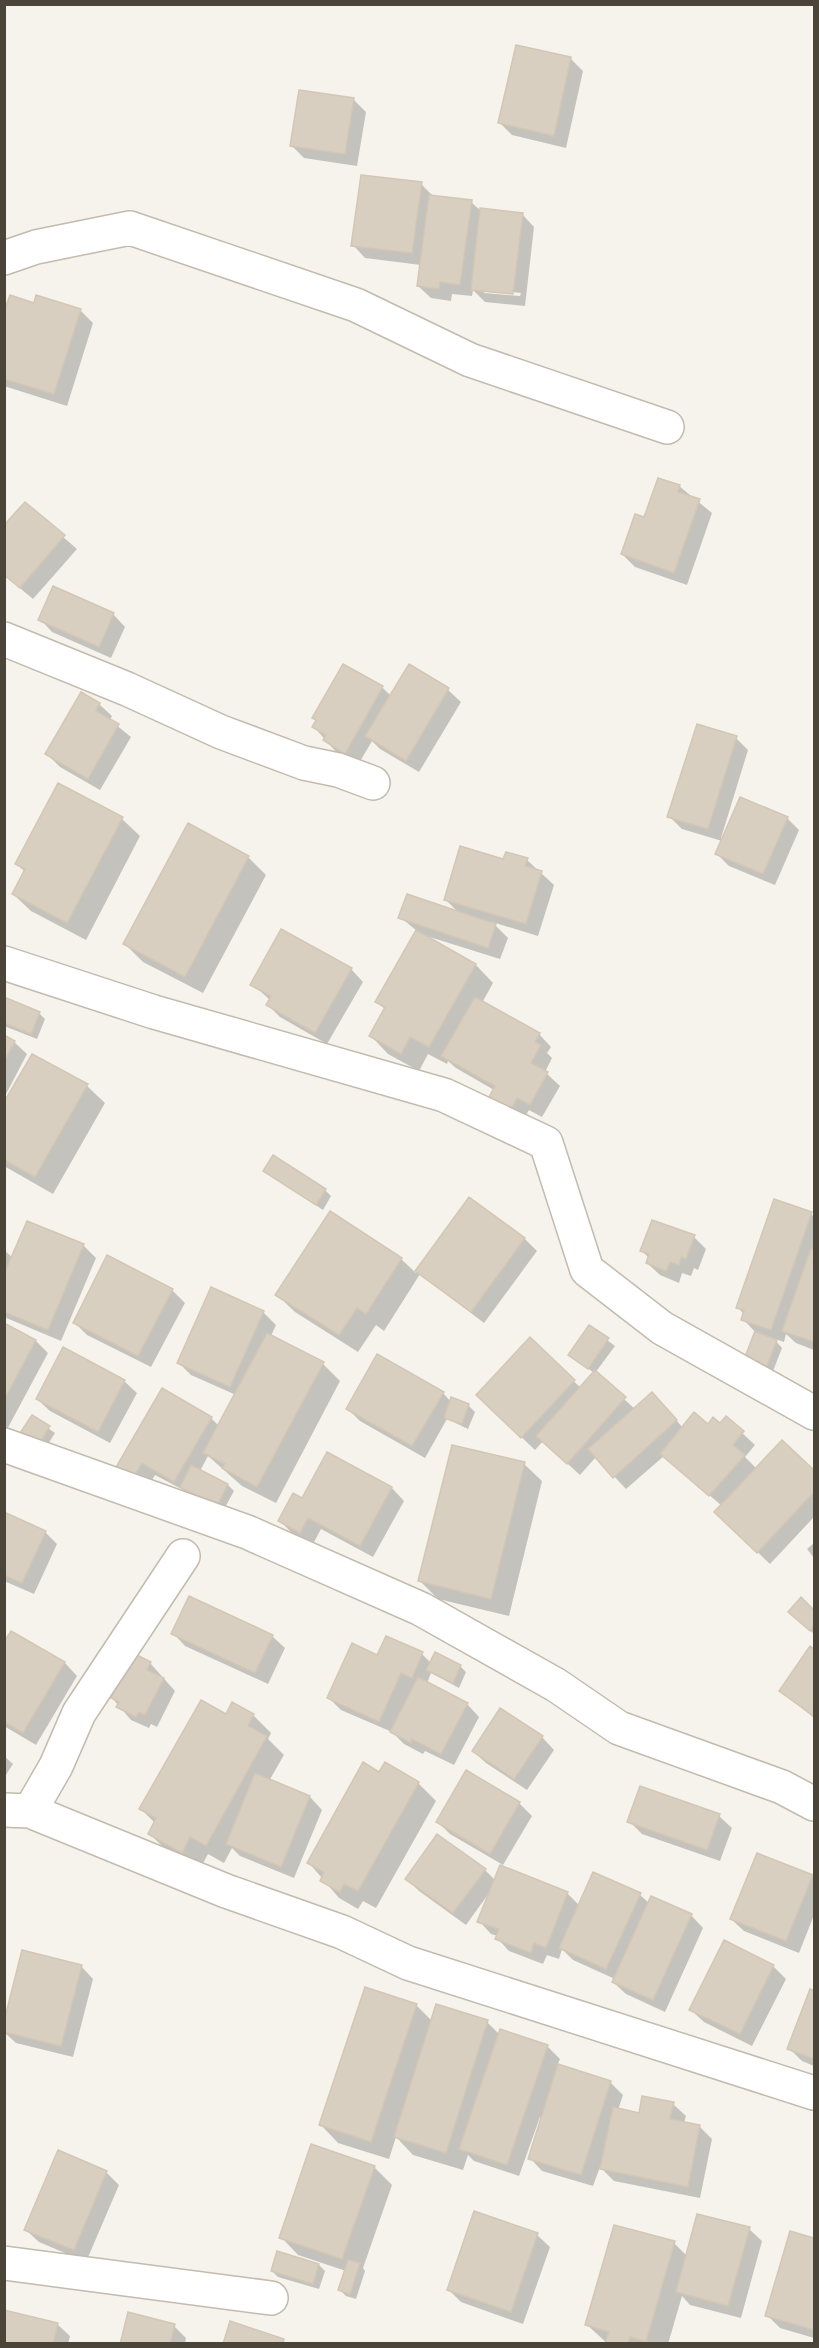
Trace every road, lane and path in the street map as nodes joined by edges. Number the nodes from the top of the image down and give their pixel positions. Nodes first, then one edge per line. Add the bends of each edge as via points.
1 (4, 258) edge
2 (667, 427) dead end
3 (4, 639) edge
4 (373, 783) dead end
5 (4, 963) edge
6 (814, 1413) edge
7 (4, 1445) edge
8 (183, 1556) dead end
9 (814, 1804) edge
10 (17, 1811) edge
11 (814, 2093) edge
12 (4, 2263) edge
13 (271, 2298) dead end

1 - 2 street via 36,247 130,228 356,305 470,360
3 - 4 street via 221,732
5 - 6 street via 154,1012 444,1095 546,1143 587,1270 662,1328
7 - 9 street via 247,1532 421,1609 535,1674 619,1728 782,1787
8 - 10 street via 79,1713 56,1766
10 - 11 street via 342,1932 408,1963
12 - 13 street

